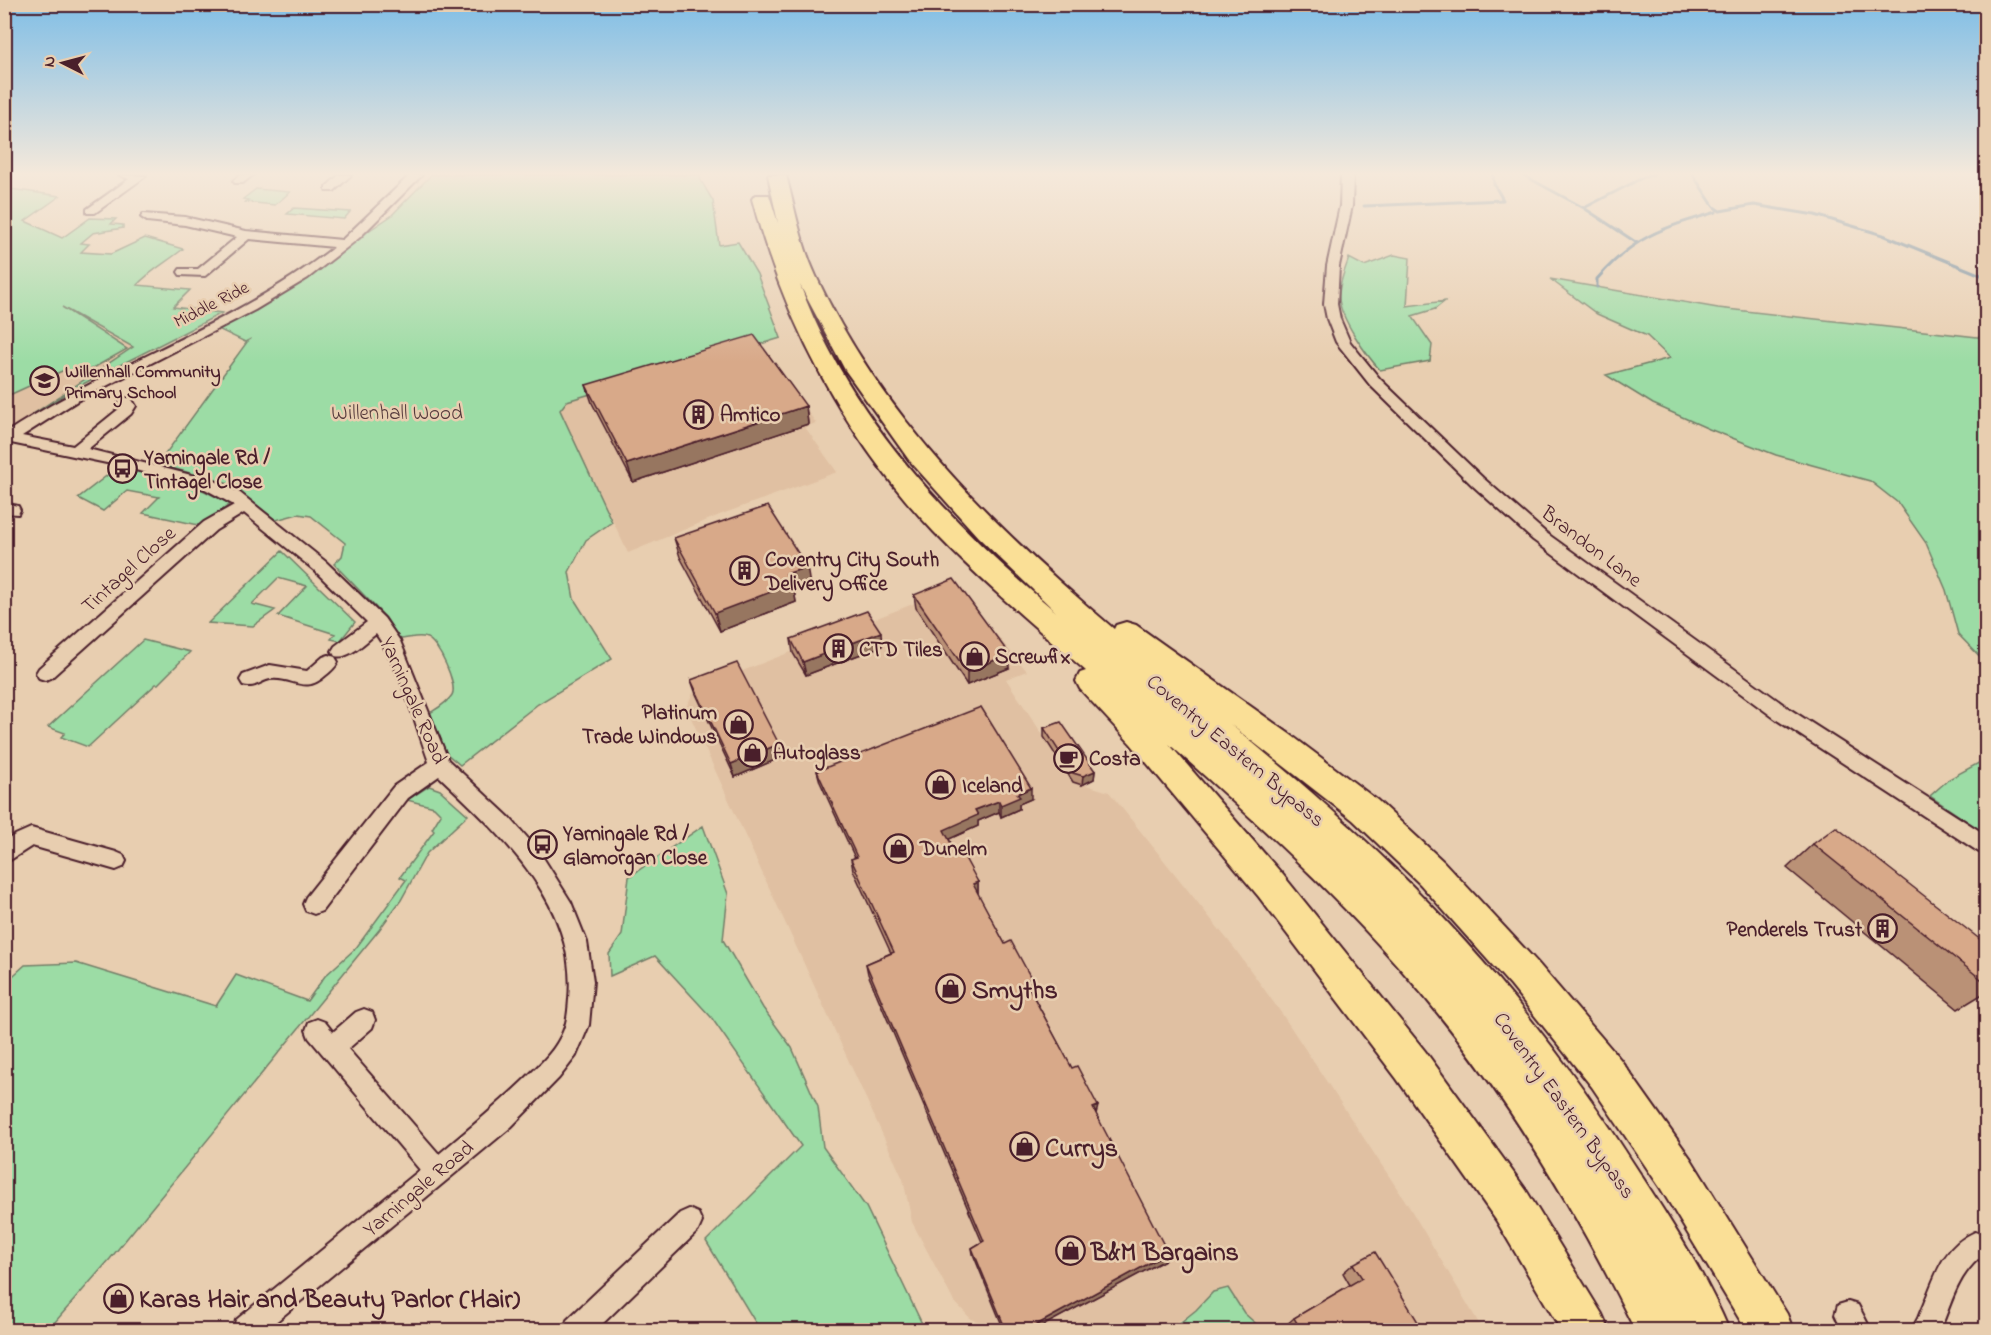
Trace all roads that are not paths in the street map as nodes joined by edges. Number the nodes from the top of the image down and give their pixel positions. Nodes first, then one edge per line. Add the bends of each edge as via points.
1 (243, 237) edge
2 (271, 237) edge
3 (351, 237) edge
4 (771, 237) edge
5 (793, 237) edge
6 (1341, 237) edge
7 (344, 244) junction
8 (184, 272) dead end
9 (126, 401) dead end
10 (6, 440) edge
11 (77, 451) junction
12 (246, 505) junction
13 (988, 550) junction
14 (378, 622) junction
15 (45, 673) dead end
16 (249, 680) dead end
17 (440, 765) junction
18 (1986, 846) edge
19 (4, 855) edge
20 (116, 861) dead end
21 (314, 904) dead end
22 (364, 1020) dead end
23 (438, 1172) junction
24 (689, 1222) dead end
25 (1986, 1249) edge
26 (246, 1330) edge
27 (577, 1330) edge
28 (1586, 1330) edge
29 (1659, 1330) edge
30 (1706, 1330) edge
31 (1771, 1330) edge
32 (1924, 1330) edge

1 - 8 street via 201,273
2 - 7 street
3 - 7 street, Middle Ride
4 - 13 highway, Coventry Eastern Bypass via 794,301 828,370 876,442 925,503
5 - 13 highway, Coventry Eastern Bypass via 805,274 844,352 891,422 967,512
6 - 18 street, Brandon Lane via 1331,279 1332,313 1339,333 1378,384 1477,481 1539,536 1776,709
7 - 10 street, Middle Ride via 285,287 97,384
9 - 11 street via 126,411
10 - 11 street, Yarningale Road
11 - 12 street, Yarningale Road via 210,485
12 - 14 street, Yarningale Road via 320,566
12 - 15 street, Tintagel Close via 210,526
13 - 28 highway via 1271,886 1411,1065 1511,1205
13 - 29 highway, Coventry Eastern Bypass via 1369,909 1414,959 1461,1014 1542,1126 1636,1282
13 - 30 highway, Coventry Eastern Bypass via 1110,643 1317,818 1438,938 1563,1096 1636,1205
13 - 31 highway via 1280,744 1365,810 1432,873 1524,974 1606,1073 1676,1174
14 - 16 street via 310,679 270,672
14 - 17 street, Yarningale Road via 399,659
17 - 21 street via 401,792
17 - 23 street, Yarningale Road via 532,857 576,942 582,981 578,1025 568,1048 502,1118
19 - 20 street via 32,837
22 - 23 street via 325,1039
23 - 26 street, Yarningale Road
24 - 27 street
25 - 32 street via 1975,1245 1965,1251

